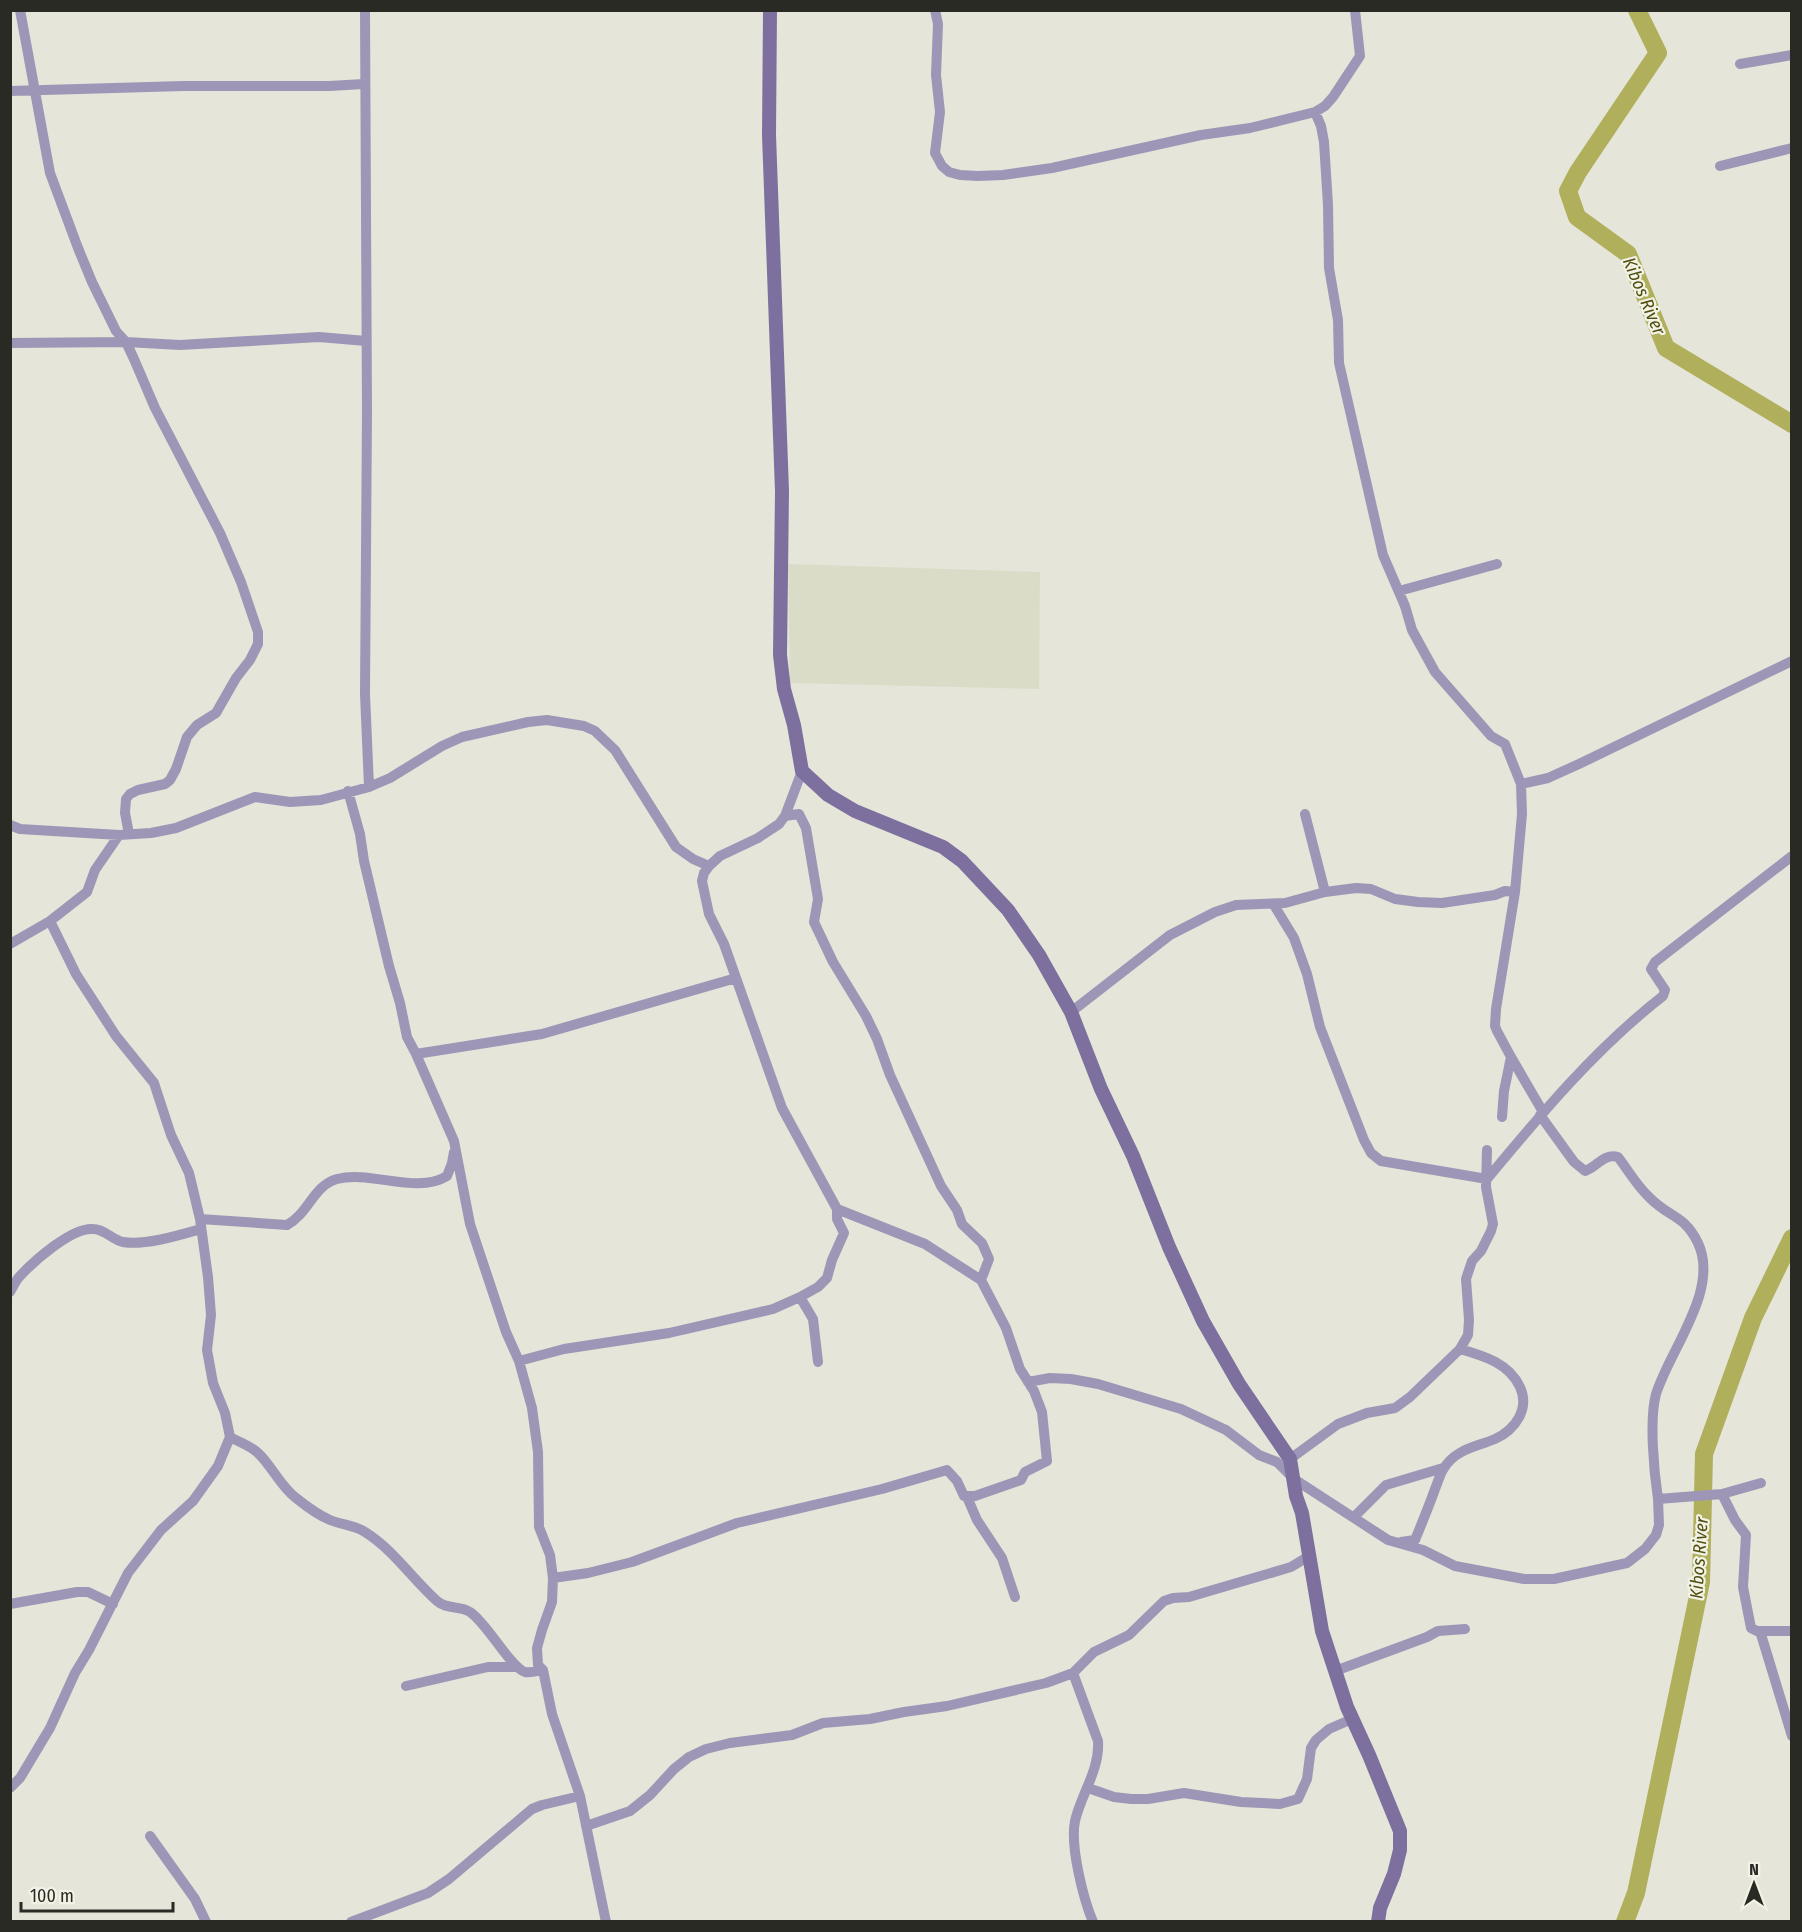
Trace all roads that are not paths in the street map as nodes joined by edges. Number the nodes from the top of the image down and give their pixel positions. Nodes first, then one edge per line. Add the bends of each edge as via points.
1 (20, 10) edge
2 (365, 10) edge
3 (770, 10) edge
4 (935, 10) edge
5 (1355, 10) edge
6 (1791, 55) edge
7 (1740, 64) dead end
8 (364, 84) junction
9 (36, 90) junction
10 (10, 91) edge
11 (1315, 112) junction
12 (1791, 148) edge
13 (1720, 166) dead end
14 (366, 341) junction
15 (126, 342) junction
16 (10, 343) edge
17 (1497, 564) dead end
18 (1399, 591) junction
19 (1791, 661) edge
20 (802, 771) junction
21 (1521, 784) junction
22 (369, 787) junction
23 (348, 791) junction
24 (1305, 814) dead end
25 (785, 816) junction
26 (10, 825) edge
27 (124, 835) junction
28 (1791, 856) edge
29 (709, 866) junction
30 (1325, 892) junction
31 (1515, 892) junction
32 (1274, 905) junction
33 (50, 921) junction
34 (10, 945) edge
35 (736, 978) junction
36 (1071, 1012) junction
37 (416, 1054) junction
38 (1511, 1057) junction
39 (1542, 1114) junction
40 (1502, 1117) dead end
41 (455, 1146) junction
42 (1487, 1150) dead end
43 (1487, 1179) junction
44 (837, 1209) junction
45 (200, 1224) junction
46 (981, 1280) junction
47 (10, 1292) edge
48 (800, 1297) junction
49 (1460, 1349) junction
50 (519, 1361) junction
51 (818, 1362) dead end
52 (1028, 1382) junction
53 (230, 1437) junction
54 (1290, 1459) junction
55 (1443, 1468) junction
56 (1294, 1479) junction
57 (1761, 1483) dead end
58 (1718, 1494) junction
59 (967, 1497) junction
60 (1658, 1499) junction
61 (1354, 1517) junction
62 (1395, 1543) junction
63 (1309, 1556) junction
64 (553, 1578) junction
65 (1015, 1597) dead end
66 (10, 1604) edge
67 (113, 1604) junction
68 (1465, 1629) dead end
69 (1760, 1631) junction
70 (1791, 1631) edge
71 (517, 1667) junction
72 (543, 1670) junction
73 (1335, 1671) junction
74 (1073, 1674) junction
75 (406, 1686) dead end
76 (1352, 1719) junction
77 (1791, 1736) edge
78 (10, 1788) edge
79 (1088, 1788) junction
80 (580, 1796) junction
81 (586, 1826) junction
82 (150, 1836) dead end
83 (206, 1922) edge
84 (351, 1922) edge
85 (606, 1922) edge
86 (1093, 1922) edge
87 (1378, 1922) edge

1 - 9 street
2 - 8 street
3 - 20 main road via 770,135 782,490 780,655
4 - 11 street via 940,112 935,153 942,166 960,175 1003,175 1052,168
5 - 11 street via 1360,56 1333,97
6 - 7 street
8 - 9 street
8 - 14 street
9 - 10 street
9 - 15 street via 50,173 92,282 116,331
11 - 18 street via 1324,142 1329,268 1338,320 1339,363 1383,555
12 - 13 street
14 - 15 street via 308,337 180,345
14 - 22 street via 365,694
15 - 16 street
15 - 27 street via 168,435 220,533 241,582 258,632 258,644 216,713 187,737 171,780 138,790 126,799
17 - 18 street
18 - 21 street via 1412,630 1435,672 1491,736 1505,744
19 - 21 street via 1580,764
20 - 25 street
20 - 36 main road via 828,795 855,811 943,847 962,861 1008,910
21 - 31 street
22 - 23 street
22 - 29 street via 462,737 528,722 574,723 595,731 615,750 676,848
23 - 27 street via 321,800 290,802 255,797 176,828
23 - 37 street via 407,1038
24 - 30 street
25 - 29 street via 768,832 720,856
25 - 46 street via 799,814 806,828 818,899 814,922 873,1031 937,1178 962,1224 982,1243 989,1259
26 - 27 street via 20,829
27 - 33 street via 95,870 87,892
28 - 39 street via 1655,962 1651,969 1665,990 1663,996 1599,1053
29 - 35 street via 704,873 703,891
30 - 31 street via 1356,888 1395,898 1442,903
30 - 32 street
31 - 38 street via 1495,1018 1495,1026
32 - 36 street via 1236,905 1189,923
32 - 43 street via 1294,938 1320,1027 1371,1153 1381,1161
33 - 34 street
33 - 45 street via 82,983 116,1036 154,1083 171,1135 189,1173
35 - 37 street via 542,1034
35 - 44 street via 782,1108
36 - 54 main road via 1203,1321 1239,1384
37 - 41 street
38 - 39 street
38 - 40 street
39 - 43 street
39 - 60 street via 1581,1169 1590,1170 1607,1157 1618,1157 1648,1196 1687,1224 1699,1244 1703,1281 1656,1395 1654,1472
41 - 45 street via 447,1176 440,1180 429,1183 353,1176 336,1179 325,1184 287,1225
41 - 50 street via 470,1224
42 - 43 street
43 - 49 street via 1493,1224 1466,1279 1468,1335
44 - 46 street via 925,1244
44 - 48 street via 837,1220 844,1233 827,1278
45 - 47 street via 165,1239 122,1242 101,1230 81,1230 19,1277
45 - 53 street via 211,1315 207,1350
46 - 52 street
48 - 50 street via 773,1309 669,1333 564,1349
48 - 51 street via 813,1319
49 - 54 street via 1395,1408 1338,1424
49 - 55 street via 1498,1362 1520,1386 1523,1406 1509,1430 1457,1454
50 - 64 street via 536,1427 539,1527
52 - 56 street via 1071,1379 1181,1409 1226,1430 1259,1455 1277,1462
52 - 59 street via 1042,1412 1047,1461 1025,1472 1021,1480
53 - 67 street via 218,1466 193,1501 147,1546
53 - 71 street via 257,1452 307,1507 365,1532 379,1543 437,1602 446,1608 471,1612
54 - 56 main road
55 - 61 street via 1386,1485
55 - 62 street via 1415,1540
56 - 61 street
56 - 63 main road
57 - 58 street
58 - 60 street
58 - 69 street via 1746,1535 1745,1605 1751,1628
59 - 64 street via 947,1470 737,1523 632,1562
59 - 65 street via 1002,1558
60 - 62 street via 1656,1535 1627,1563 1554,1579 1524,1579 1455,1566 1423,1550
61 - 62 street
63 - 73 main road via 1322,1631
63 - 74 street via 1291,1567 1164,1602 1129,1635 1094,1652
64 - 72 street via 552,1602 537,1648 538,1665
66 - 67 street via 77,1592 88,1592
67 - 78 street via 50,1728
68 - 73 street via 1438,1631
69 - 70 street
69 - 77 street
71 - 72 street via 531,1672
71 - 75 street via 488,1667
72 - 80 street via 552,1714
73 - 76 main road
74 - 79 street via 1098,1741 1099,1751
74 - 81 street via 947,1706 823,1723 792,1735 706,1749 674,1769 630,1811
76 - 79 street via 1316,1740 1298,1799 1280,1804 1184,1793 1131,1799
76 - 87 main road via 1401,1831 1394,1874
79 - 86 street via 1074,1835
80 - 81 street
80 - 84 street via 532,1809 428,1893
81 - 85 street
82 - 83 street via 195,1899

